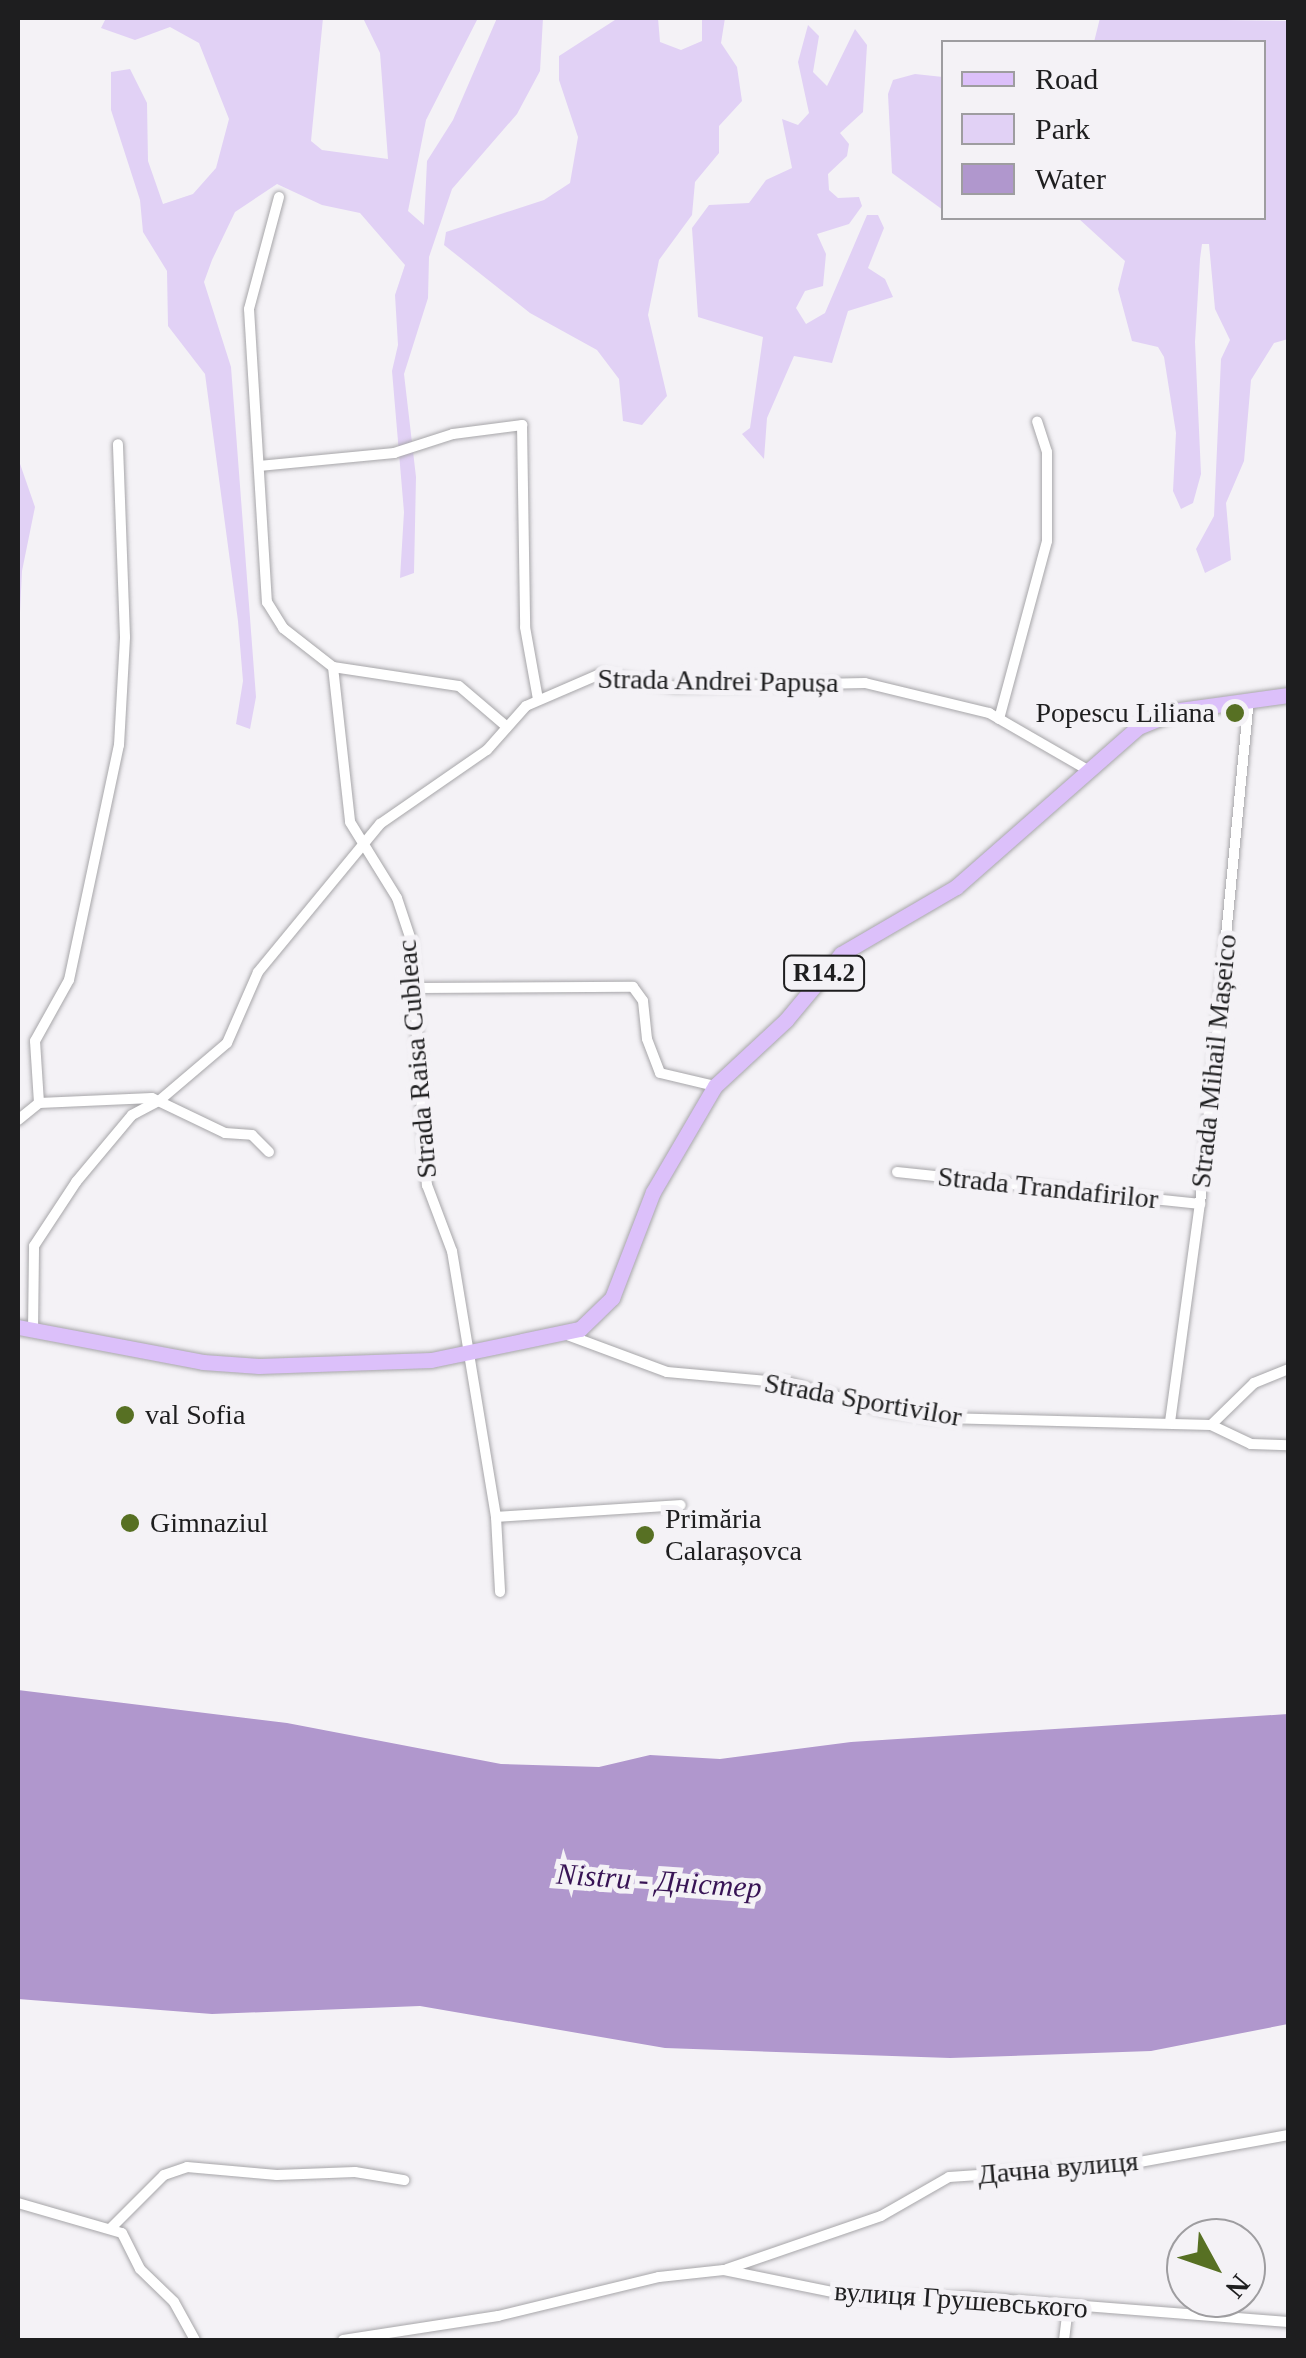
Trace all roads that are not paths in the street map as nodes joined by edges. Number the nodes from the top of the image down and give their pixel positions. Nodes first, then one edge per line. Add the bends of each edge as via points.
1 (279, 198) dead end
2 (1037, 422) dead end
3 (118, 444) dead end
4 (258, 466) junction
5 (333, 667) junction
6 (1288, 695) edge
7 (538, 699) junction
8 (1249, 700) junction
9 (999, 719) junction
10 (507, 726) junction
11 (1086, 769) junction
12 (365, 842) junction
13 (417, 988) junction
14 (714, 1086) junction
15 (160, 1100) junction
16 (39, 1103) junction
17 (18, 1120) edge
18 (269, 1152) dead end
19 (897, 1172) dead end
20 (1200, 1204) junction
21 (25, 1330) edge
22 (560, 1332) junction
23 (466, 1350) junction
24 (1288, 1370) edge
25 (1170, 1422) junction
26 (1211, 1425) junction
27 (1288, 1446) edge
28 (681, 1506) dead end
29 (496, 1517) junction
30 (500, 1592) dead end
31 (1288, 2135) edge
32 (404, 2180) dead end
33 (18, 2203) edge
34 (110, 2229) junction
35 (724, 2270) junction
36 (1068, 2307) junction
37 (1288, 2322) edge
38 (195, 2340) edge
39 (343, 2340) edge
40 (1064, 2340) edge

1 - 4 street via 250,309
2 - 9 street via 1048,452 1046,541
3 - 16 street via 125,637 119,745 69,980 35,1041
4 - 5 street via 270,614
4 - 7 street via 394,453 454,434 522,425 525,627
5 - 10 street via 459,686
5 - 12 street, Strada Raisa Cubleac via 347,808
6 - 8 main road, R14.2
7 - 9 street, Strada Andrei Papușa via 600,674 676,687 865,684
7 - 10 street, Strada Andrei Papușa
8 - 11 main road, R14.2 via 1155,718
8 - 20 street, Strada Mihail Mașeico
9 - 11 street, Strada Andrei Papușa
10 - 12 street, Strada Andrei Papușa via 487,750 385,819
11 - 14 main road, R14.2 via 956,887 853,944 786,1020
12 - 13 street, Strada Raisa Cubleac via 402,910
12 - 15 street, Strada Andrei Papușa via 258,972 228,1042
13 - 14 street via 633,986 643,1000 660,1073
13 - 23 street, Strada Raisa Cubleac via 427,1186 452,1251
14 - 22 main road, R14.2 via 660,1177 603,1312 580,1329
15 - 16 street
15 - 18 street via 226,1133 252,1135
15 - 21 street, Strada Andrei Papușa via 132,1115 37,1238
16 - 17 street
19 - 20 street, Strada Trandafirilor
20 - 25 street, Strada Mihail Mașeico
21 - 23 main road, R14.2 via 233,1366 414,1362
22 - 23 main road, R14.2
22 - 25 street, Strada Sportivilor via 667,1372 790,1383 844,1402 942,1418
23 - 29 street, Strada Raisa Cubleac
24 - 26 street via 1254,1383
25 - 26 street, Strada Sportivilor
26 - 27 street, Strada Sportivilor via 1251,1444
28 - 29 street
29 - 30 street, Strada Raisa Cubleac
31 - 35 street, Дачна вулиця via 1123,2165 949,2177 881,2216
32 - 34 street via 355,2172 277,2175 187,2167 164,2175
33 - 34 street
34 - 38 street via 128,2240 140,2270 174,2302
35 - 36 street, вулиця Грушевського via 862,2298 952,2296
35 - 39 street, вулиця Грушевського
36 - 37 street, вулиця Грушевського
36 - 40 street

